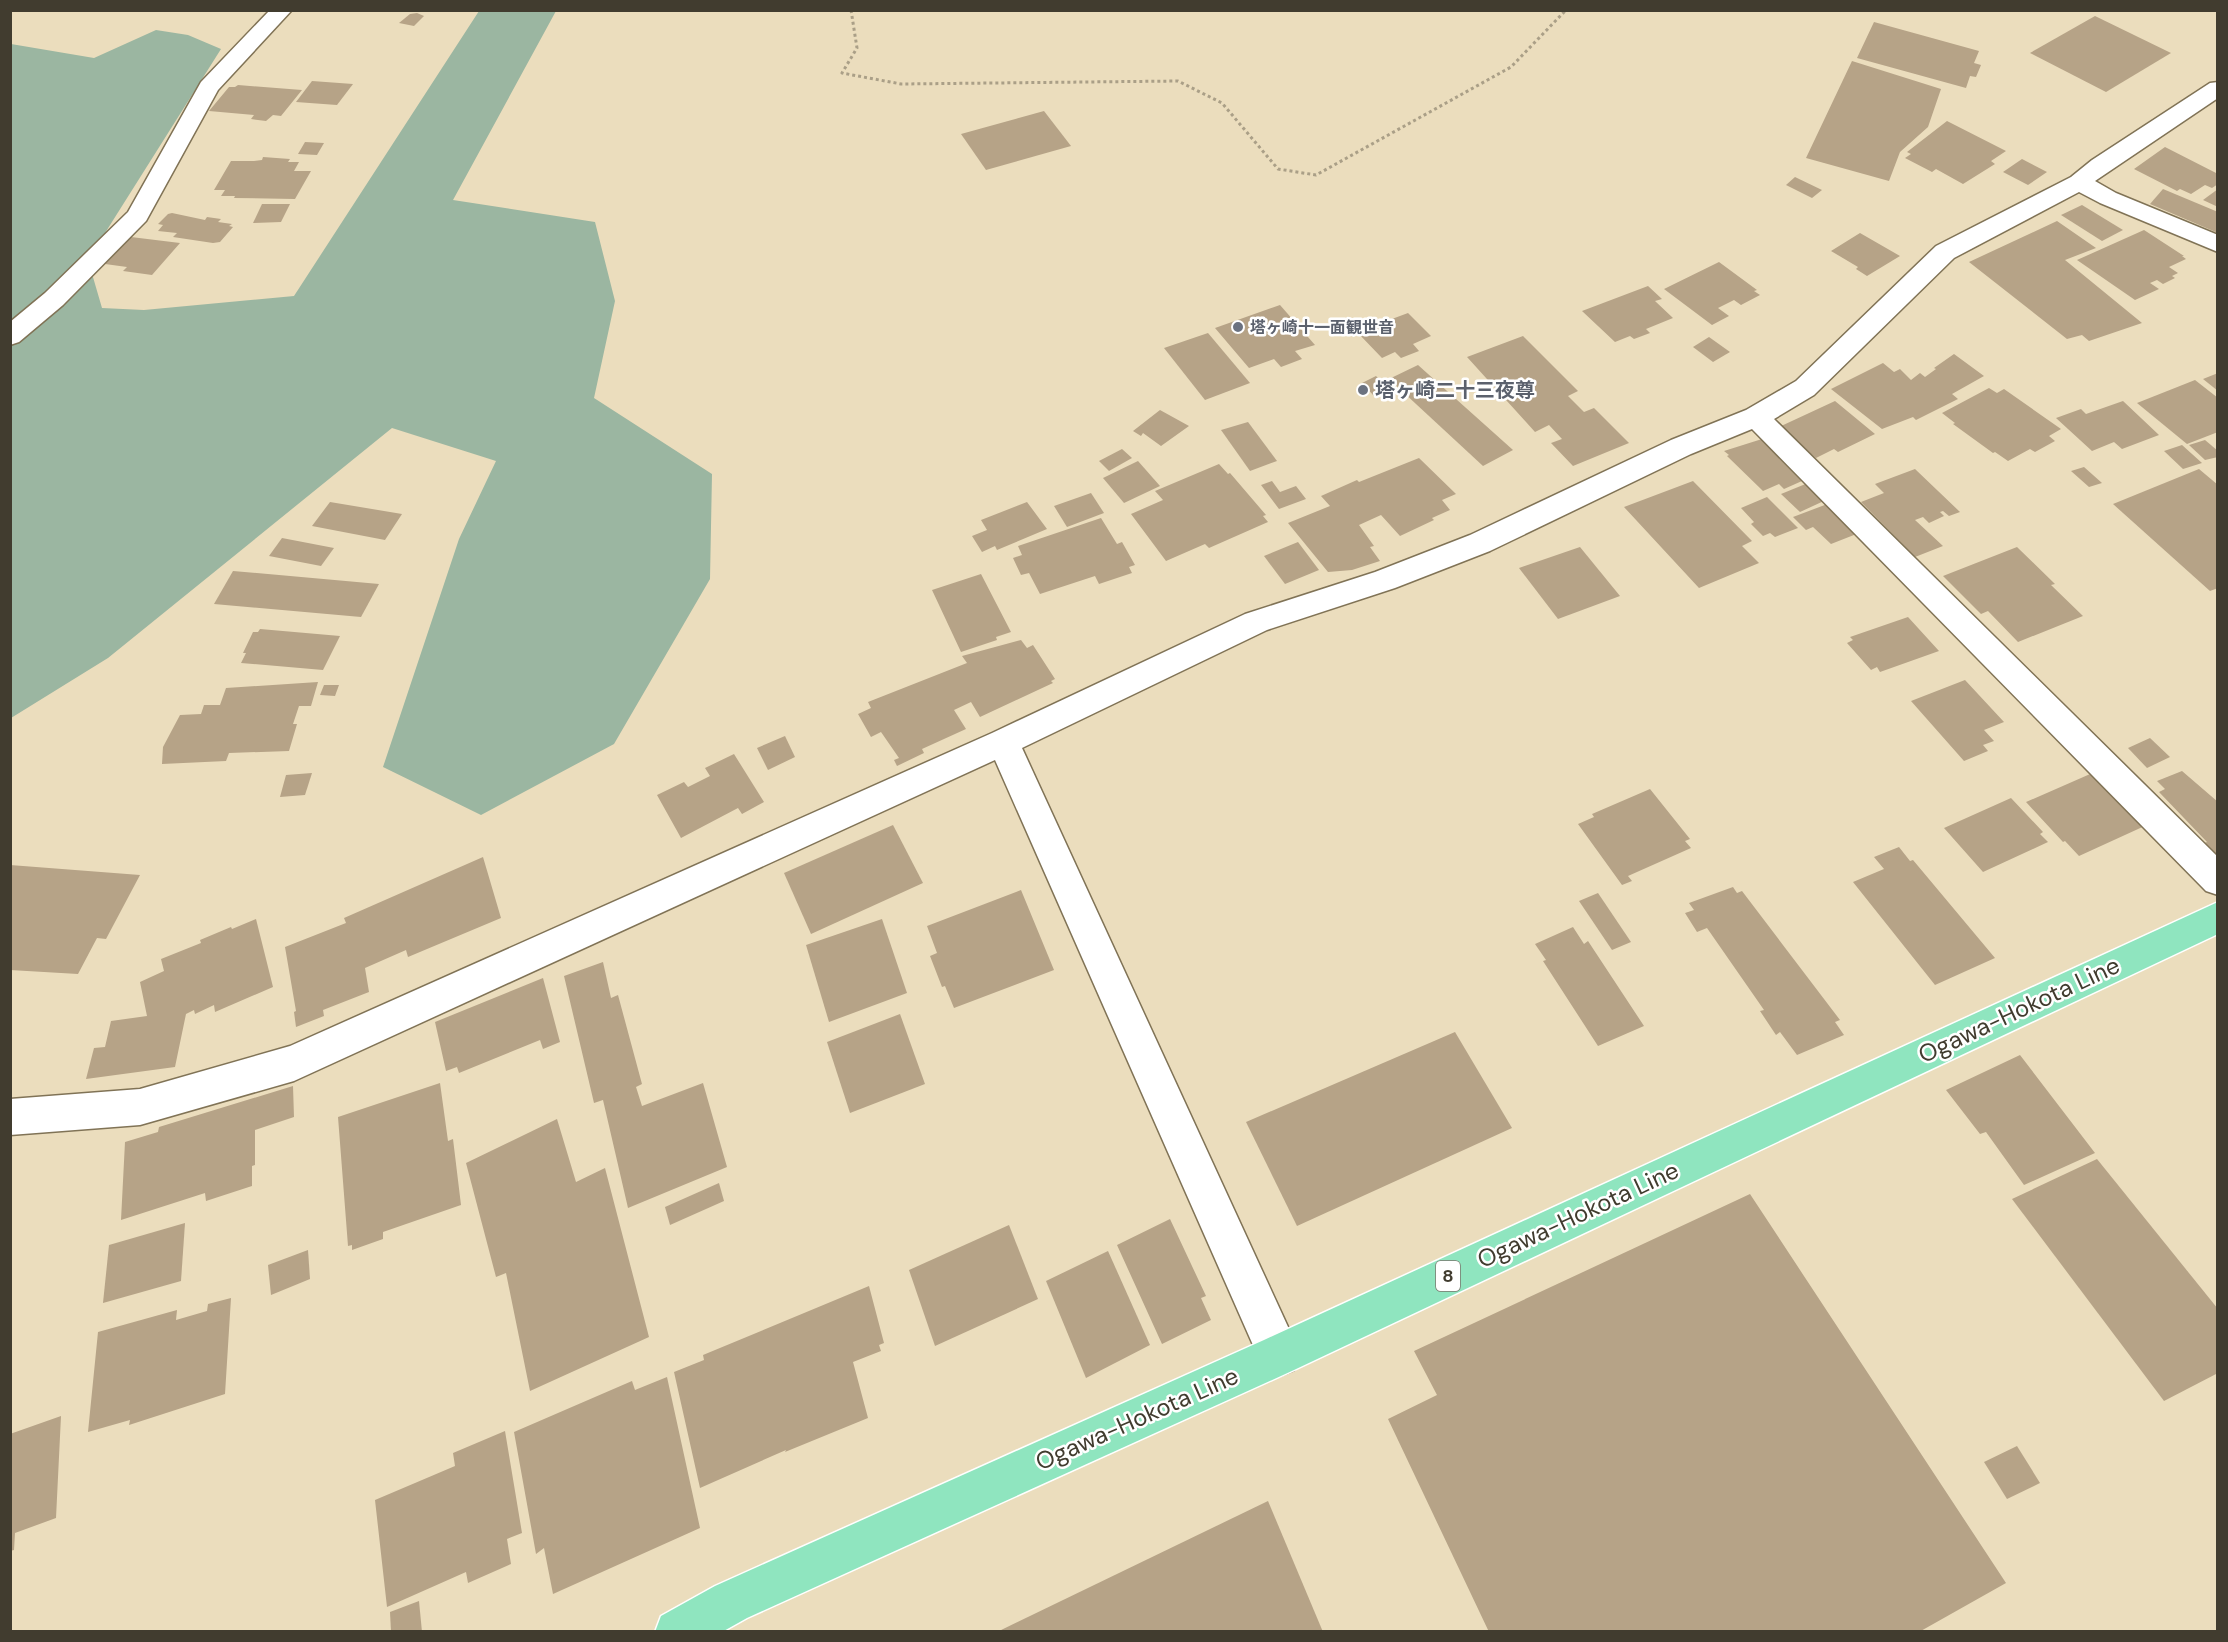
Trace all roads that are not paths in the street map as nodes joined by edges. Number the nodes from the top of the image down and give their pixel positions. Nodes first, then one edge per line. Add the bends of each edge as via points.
1 (282, 10) edge
2 (2217, 88) edge
3 (2079, 182) junction
4 (2217, 244) edge
5 (10, 336) edge
6 (1756, 417) junction
7 (1003, 742) junction
8 (2217, 880) edge
9 (2217, 917) edge
10 (10, 1117) edge
11 (1279, 1355) junction
12 (677, 1632) edge

1 - 5 street via 209,87 138,216 54,299
2 - 3 street
3 - 4 street
3 - 6 street via 1945,252 1804,388
6 - 7 street via 1681,447 1480,543 1385,580 1256,622
6 - 8 street
7 - 10 street via 294,1063 140,1107
7 - 11 street
9 - 11 main road, Ogawa-Hokota Line / 8
11 - 12 main road, Ogawa-Hokota Line / 8 via 731,1602

